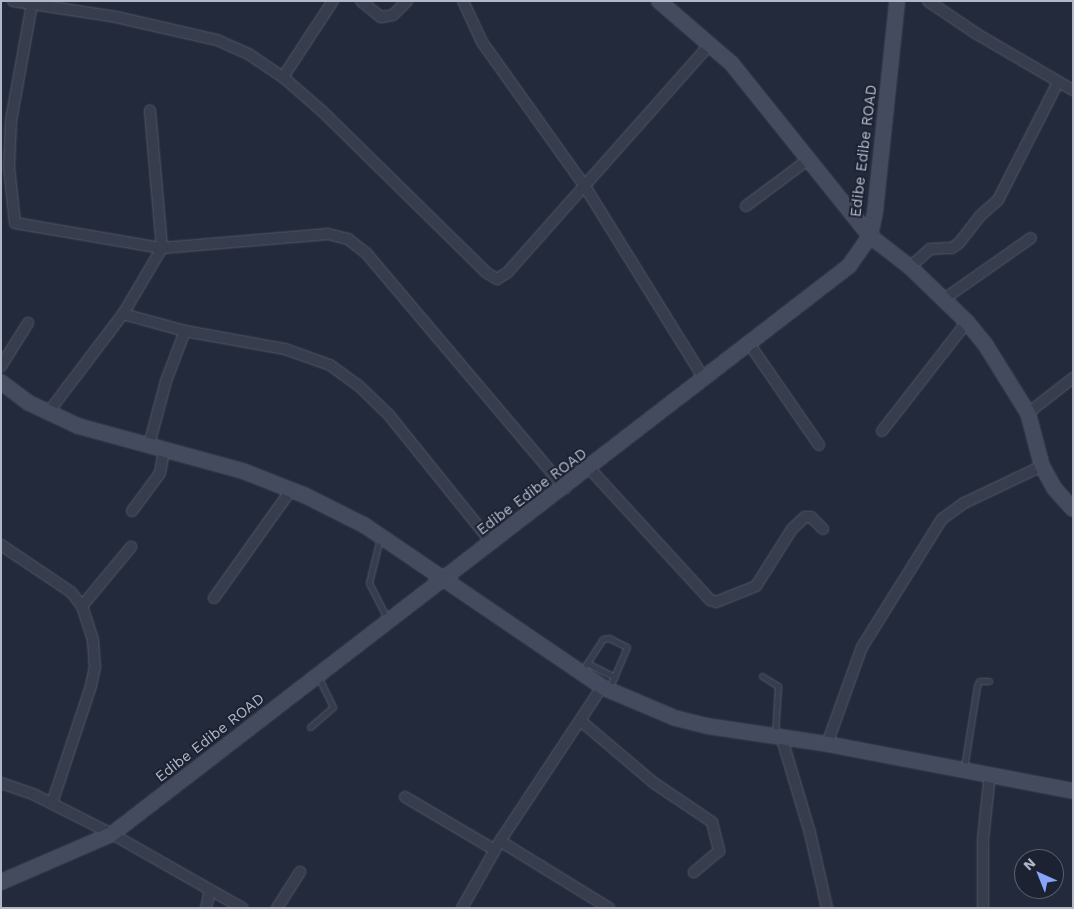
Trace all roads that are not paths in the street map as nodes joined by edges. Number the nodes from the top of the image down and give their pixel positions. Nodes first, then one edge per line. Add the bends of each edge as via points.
1 (13, 1) edge
2 (332, 1) edge
3 (361, 1) edge
4 (407, 1) edge
5 (463, 1) edge
6 (659, 1) edge
7 (897, 1) edge
8 (928, 1) edge
9 (32, 4) junction
10 (710, 44) junction
11 (283, 77) junction
12 (1058, 82) junction
13 (1073, 90) edge
14 (150, 111) dead end
15 (809, 159) junction
16 (584, 185) junction
17 (746, 206) dead end
18 (870, 236) junction
19 (1031, 238) dead end
20 (162, 248) junction
21 (910, 267) junction
22 (944, 299) junction
23 (123, 314) junction
24 (967, 322) junction
25 (28, 323) dead end
26 (185, 331) junction
27 (748, 342) junction
28 (1, 366) edge
29 (704, 378) junction
30 (1073, 378) edge
31 (1, 382) edge
32 (1028, 413) junction
33 (47, 414) junction
34 (882, 431) dead end
35 (819, 445) dead end
36 (149, 446) junction
37 (164, 450) junction
38 (1042, 466) junction
39 (590, 469) junction
40 (565, 488) junction
41 (291, 490) junction
42 (1073, 509) edge
43 (132, 511) dead end
44 (822, 529) dead end
45 (380, 537) junction
46 (492, 542) junction
47 (1, 546) edge
48 (131, 547) dead end
49 (441, 580) junction
50 (214, 598) dead end
51 (82, 606) junction
52 (388, 621) junction
53 (584, 668) junction
54 (318, 675) junction
55 (762, 676) dead end
56 (988, 682) dead end
57 (608, 684) junction
58 (582, 722) junction
59 (310, 727) dead end
60 (778, 738) junction
61 (827, 744) junction
62 (964, 769) junction
63 (990, 773) junction
64 (1, 782) edge
65 (1073, 791) edge
66 (404, 798) dead end
67 (52, 803) junction
68 (112, 834) junction
69 (498, 845) junction
70 (300, 872) dead end
71 (694, 872) dead end
72 (1, 882) edge
73 (210, 890) junction
74 (206, 908) edge
75 (242, 908) edge
76 (278, 908) edge
77 (462, 908) edge
78 (609, 908) edge
79 (827, 908) edge
80 (983, 908) edge

1 - 9 street
2 - 11 street
3 - 4 street via 381,17 392,15
5 - 16 street via 486,47
6 - 10 street
7 - 18 street, Edibe Edibe ROAD
8 - 12 street
9 - 11 street via 116,17 217,40 250,55
9 - 20 street via 14,93 9,167 12,220 19,226
10 - 15 street via 732,64
10 - 16 street
11 - 16 street via 322,111 487,274 497,278 507,273
12 - 13 street
12 - 21 street via 998,200 980,216 960,244 952,248 930,249
14 - 20 street
15 - 17 street
15 - 18 street
16 - 29 street
18 - 21 street
18 - 27 street, Edibe Edibe ROAD via 849,266
19 - 22 street
20 - 23 street
20 - 40 street via 328,234 348,239 367,254
21 - 22 street
22 - 24 street
23 - 26 street
23 - 33 street
24 - 32 street via 985,344
24 - 34 street
25 - 28 street
26 - 36 street via 166,381
26 - 46 street via 285,349 330,365 358,385 389,415
27 - 29 street, Edibe Edibe ROAD
27 - 35 street
29 - 39 street, Edibe Edibe ROAD
30 - 32 street
31 - 33 street
32 - 38 street
33 - 36 street
36 - 37 street
37 - 41 street via 243,471
37 - 43 street via 160,473
38 - 42 street via 1054,488
38 - 61 street via 964,503 942,519 862,647
39 - 40 street, Edibe Edibe ROAD
39 - 44 street via 710,600 716,602 756,586 792,529 805,517
40 - 46 street, Edibe Edibe ROAD
41 - 45 street via 364,525
41 - 50 street
45 - 49 street
45 - 52 lane via 369,583
46 - 49 street, Edibe Edibe ROAD
47 - 51 street via 71,592
48 - 51 street
49 - 52 street, Edibe Edibe ROAD
49 - 53 street
51 - 67 street via 92,640 95,667 85,707
52 - 54 street, Edibe Edibe ROAD
53 - 57 street
53 - 57 lane via 602,638 609,638 627,648
54 - 59 lane via 332,707
54 - 68 street, Edibe Edibe ROAD
55 - 60 lane via 778,686
56 - 62 lane via 979,681 977,686
57 - 58 street
57 - 60 street via 675,718
58 - 69 street
58 - 71 street via 654,783 712,822 719,852
60 - 61 street
60 - 79 street via 810,833
61 - 62 street
62 - 63 street
63 - 65 street
63 - 80 street via 983,848
64 - 67 street
66 - 69 street
67 - 68 street
68 - 72 street, Edibe Edibe ROAD
68 - 73 street
69 - 77 street
69 - 78 street
70 - 76 street
73 - 74 street
73 - 75 street

